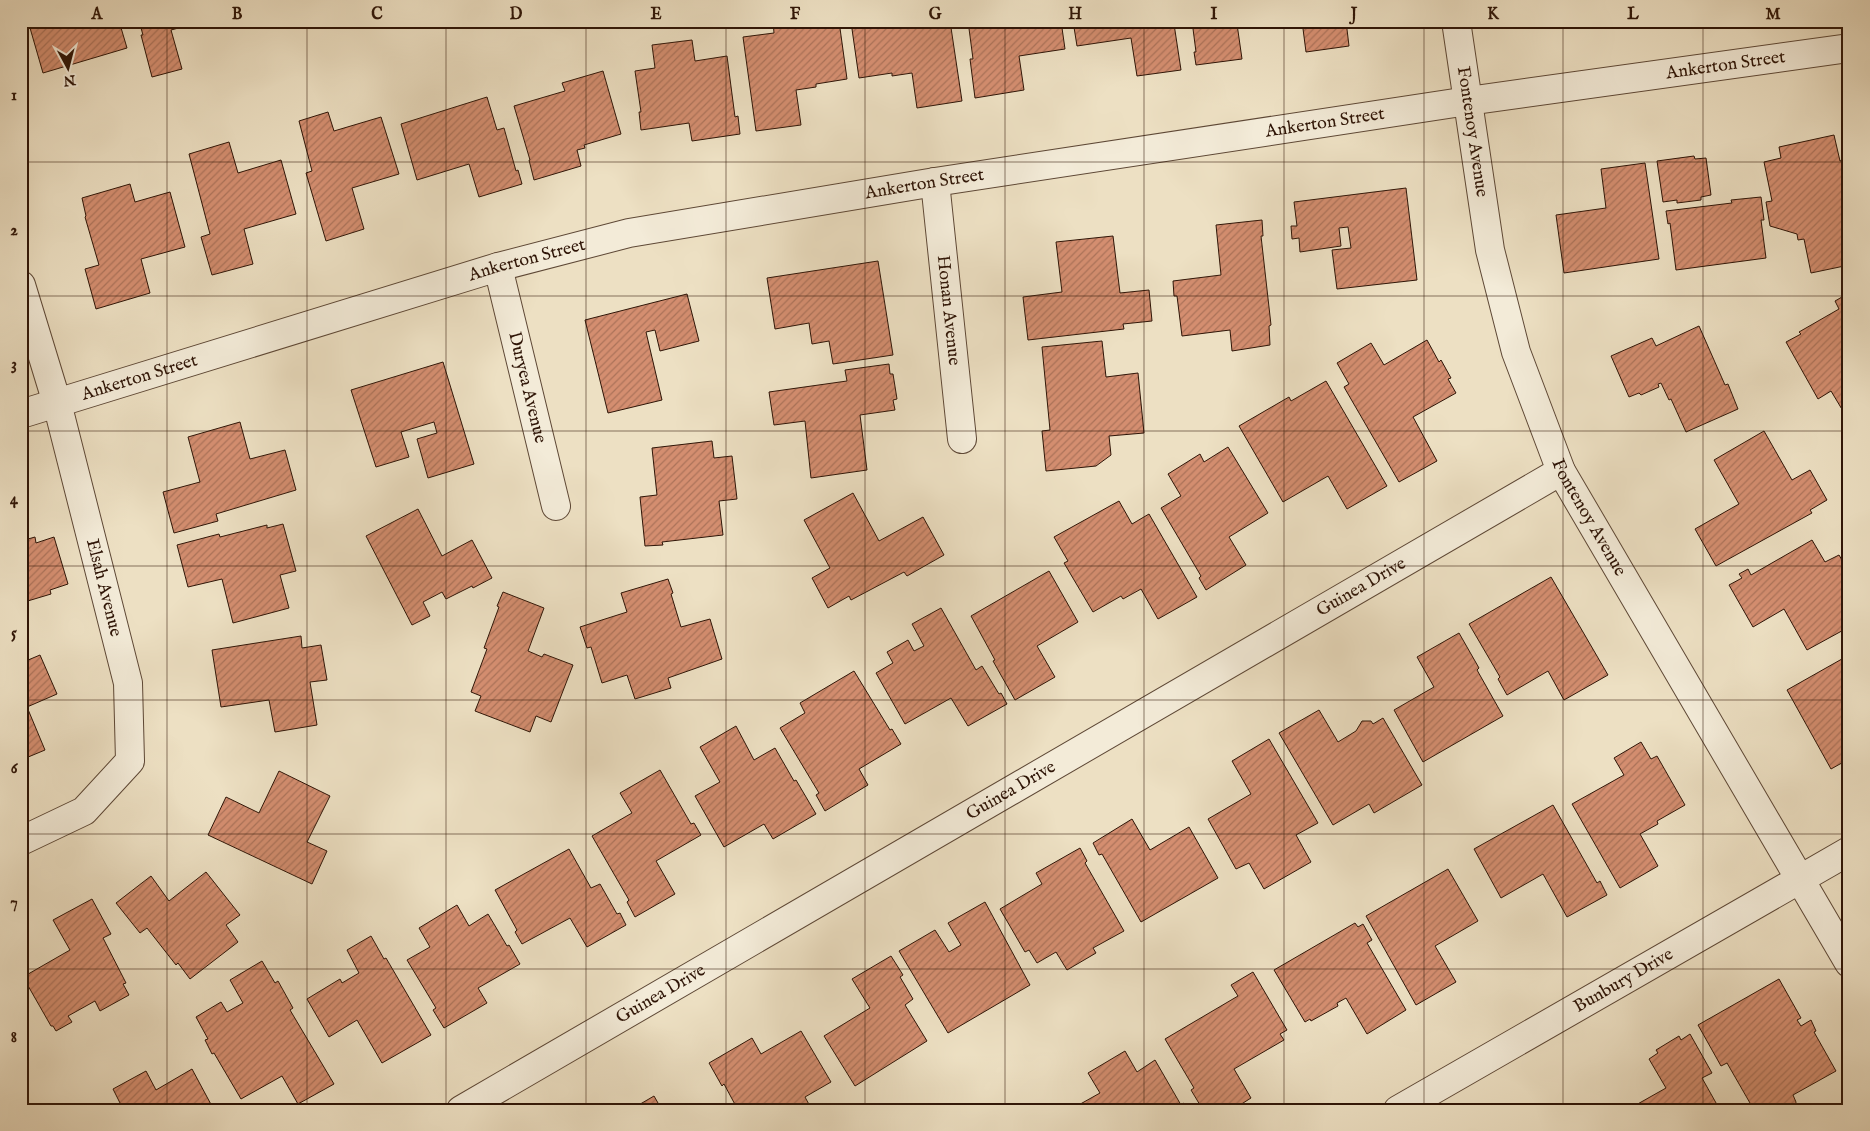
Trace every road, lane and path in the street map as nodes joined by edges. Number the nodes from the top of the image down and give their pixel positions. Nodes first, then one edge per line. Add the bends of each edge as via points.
1 (1456, 21) edge
2 (1849, 48) edge
3 (1468, 101) junction
4 (935, 182) junction
5 (498, 268) junction
6 (21, 285) edge
7 (57, 403) junction
8 (21, 414) edge
9 (962, 439) dead end
10 (1561, 471) junction
11 (556, 506) dead end
12 (21, 841) edge
13 (1849, 851) edge
14 (1800, 879) junction
15 (1849, 963) edge
16 (461, 1110) edge
17 (1398, 1110) edge

1 - 3 street, Fontenoy Avenue
2 - 3 street, Ankerton Street
3 - 4 street, Ankerton Street
3 - 10 street, Fontenoy Avenue via 1490,250 1516,352
4 - 5 street, Ankerton Street via 629,233
4 - 9 street, Honan Avenue
5 - 7 street, Ankerton Street
5 - 11 street, Duryea Avenue
6 - 7 street, Elsah Avenue
7 - 8 street, Ankerton Street
7 - 12 street, Elsah Avenue via 128,684 130,761 84,812
10 - 14 street, Fontenoy Avenue
10 - 16 street, Guinea Drive
13 - 14 street, Bunbury Drive
14 - 15 street, Fontenoy Avenue
14 - 17 street, Bunbury Drive

